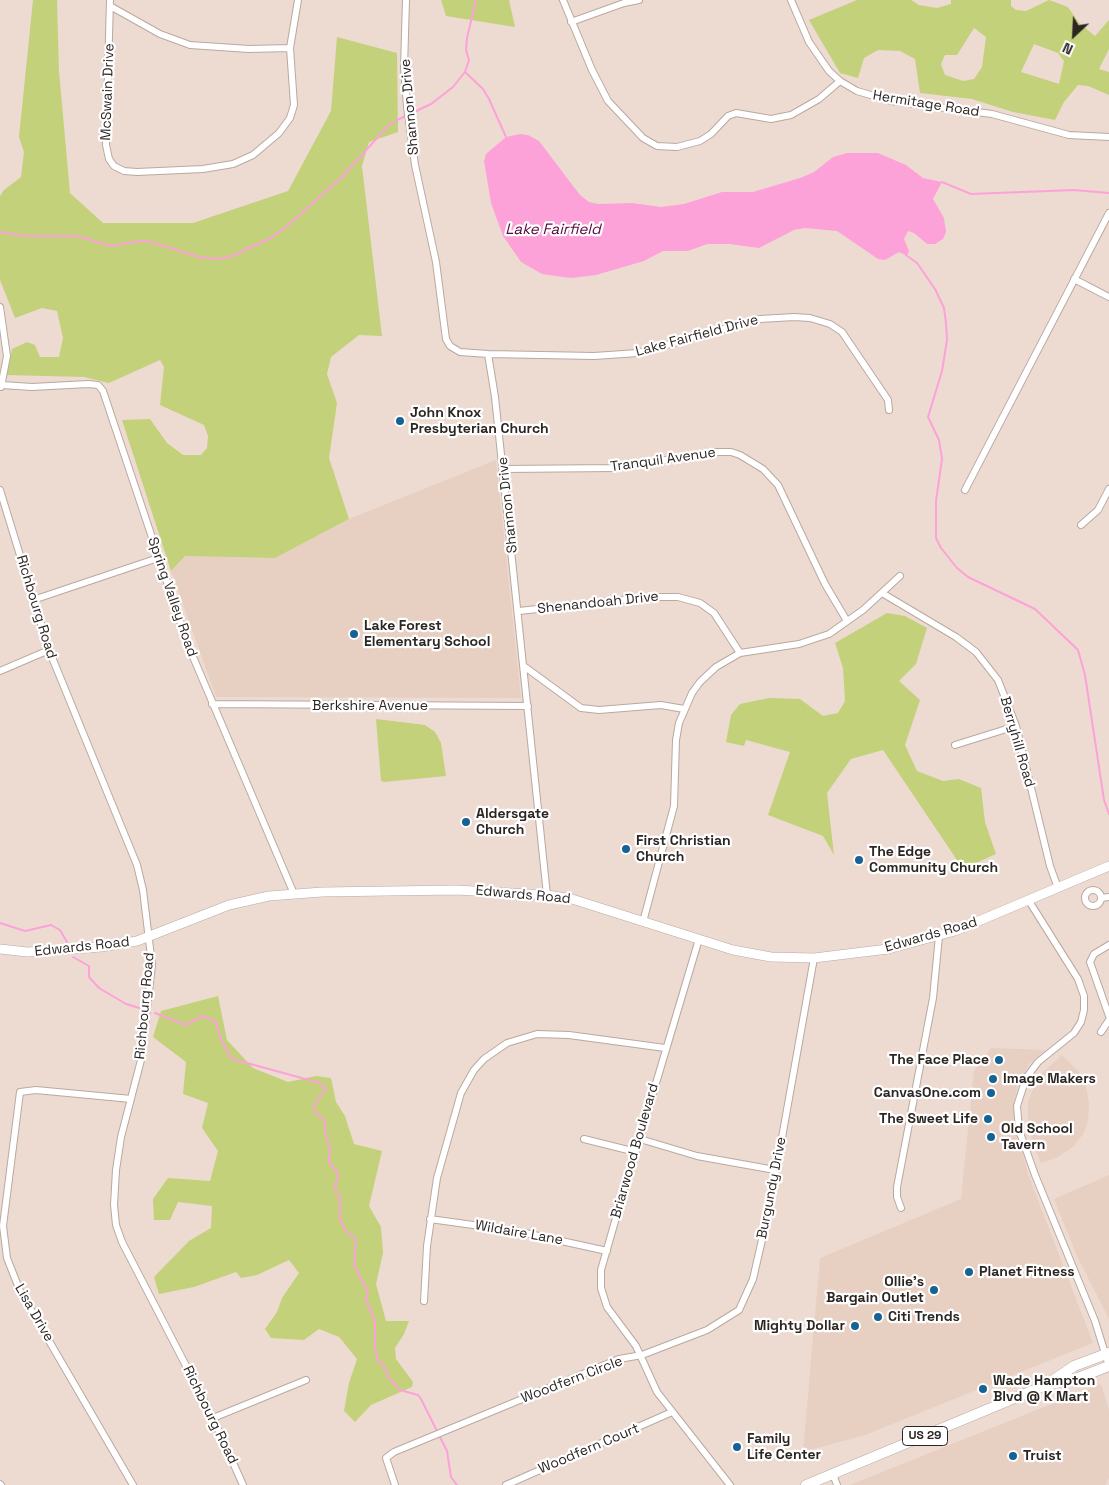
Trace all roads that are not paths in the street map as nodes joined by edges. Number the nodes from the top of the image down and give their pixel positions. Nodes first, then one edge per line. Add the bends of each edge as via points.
1 (298, 0) edge
2 (406, 0) edge
3 (563, 0) edge
4 (639, 0) edge
5 (791, 0) edge
6 (110, 3) edge
7 (571, 22) junction
8 (290, 48) junction
9 (840, 81) junction
10 (1109, 137) edge
11 (1109, 213) edge
12 (1074, 278) junction
13 (1109, 297) edge
14 (0, 307) edge
15 (488, 354) junction
16 (1, 386) edge
17 (889, 410) dead end
18 (504, 469) junction
19 (1109, 489) edge
20 (0, 490) edge
21 (965, 490) dead end
22 (2, 501) edge
23 (1081, 526) dead end
24 (158, 558) junction
25 (900, 576) dead end
26 (882, 592) junction
27 (33, 600) junction
28 (519, 611) junction
29 (847, 621) junction
30 (49, 650) junction
31 (740, 653) junction
32 (525, 667) junction
33 (0, 671) edge
34 (212, 704) junction
35 (528, 706) junction
36 (684, 709) junction
37 (1016, 726) junction
38 (955, 745) dead end
39 (1109, 866) edge
40 (1058, 888) junction
41 (294, 894) junction
42 (547, 895) junction
43 (1109, 897) edge
44 (1101, 898) dead end
45 (1029, 900) junction
46 (643, 922) junction
47 (939, 936) junction
48 (150, 937) junction
49 (699, 939) junction
50 (1109, 945) edge
51 (0, 947) edge
52 (814, 958) junction
53 (1109, 1016) edge
54 (1109, 1020) edge
55 (1101, 1032) dead end
56 (666, 1048) junction
57 (131, 1098) junction
58 (584, 1139) dead end
59 (640, 1139) junction
60 (636, 1152) junction
61 (775, 1170) junction
62 (901, 1208) dead end
63 (430, 1219) junction
64 (606, 1251) junction
65 (424, 1302) dead end
66 (1107, 1353) edge
67 (642, 1355) junction
68 (1109, 1366) edge
69 (306, 1380) dead end
70 (1046, 1386) junction
71 (672, 1412) junction
72 (213, 1418) junction
73 (833, 1474) junction
74 (133, 1485) edge
75 (243, 1485) edge
76 (395, 1485) edge
77 (506, 1485) edge
78 (730, 1485) edge
79 (806, 1485) edge
80 (837, 1485) edge

1 - 8 street, McSwain Drive
2 - 15 street, Shannon Drive via 404,68 409,118 415,165 436,262 446,339 460,352
3 - 7 street
4 - 7 street
5 - 9 street, Hermitage Road via 810,42 829,71
6 - 8 street via 160,34 190,45
6 - 8 street, McSwain Drive via 106,144 111,162 124,171 203,169 233,164 253,155 279,133 293,112 295,98
7 - 9 street via 608,101 643,138 662,147 700,141 728,116 736,113 771,119 791,115 819,99
9 - 10 street, Hermitage Road via 857,92 891,101 992,114 1069,135
11 - 12 street
12 - 13 street
12 - 21 street
14 - 16 street via 7,346
15 - 17 street, Lake Fairfield Drive via 594,356 638,353 760,319 810,318 830,324 842,332 888,400
15 - 18 street, Shannon Drive
16 - 24 street, Spring Valley Road via 88,384 100,387
18 - 28 street, Shannon Drive
18 - 29 street, Tranquil Avenue via 615,468 715,452 740,455 763,469 778,486 825,584
19 - 23 street via 1098,510
20 - 22 street, Richbourg Road
22 - 27 street, Richbourg Road
24 - 27 street
24 - 34 street, Spring Valley Road
25 - 26 street
26 - 29 street
26 - 37 street, Berryhill Road via 931,620 976,652 998,680
27 - 30 street, Richbourg Road
28 - 31 street, Shenandoah Drive via 649,596 678,597 700,604 714,613
28 - 32 street, Shannon Drive
29 - 31 street via 829,634 811,641
30 - 33 street
30 - 48 street, Richbourg Road via 137,865
31 - 36 street via 707,675
32 - 35 street, Shannon Drive
32 - 36 street via 581,708 661,706
34 - 35 street, Berkshire Avenue
34 - 41 street, Spring Valley Road
35 - 42 street, Shannon Drive
36 - 46 street via 676,740 674,806
37 - 38 street
37 - 40 street, Berryhill Road
39 - 40 street, Edwards Road
40 - 45 street, Edwards Road
41 - 42 street, Edwards Road via 456,890
41 - 48 street, Edwards Road via 232,904
42 - 46 street, Edwards Road via 572,899
43 - 44 street
45 - 47 street, Edwards Road
45 - 66 street via 1078,979 1084,996 1084,1010 1074,1033 1038,1062 1026,1078 1017,1106 1019,1130
46 - 49 street, Edwards Road
47 - 52 street, Edwards Road via 888,949
47 - 62 street via 933,998 897,1187
48 - 51 street, Edwards Road via 101,947 27,952
48 - 57 street, Richbourg Road via 152,965 146,1026
49 - 52 street, Edwards Road via 757,955
49 - 56 street, Briarwood Boulevard
50 - 53 street via 1094,954 1090,962
52 - 61 street, Burgundy Drive
54 - 55 street
56 - 59 street, Briarwood Boulevard
56 - 63 street via 545,1033 519,1038 495,1050 474,1070 462,1093 437,1178
57 - 72 street, Richbourg Road via 116,1170 116,1225
57 - 74 street, Lisa Drive via 36,1090 20,1092 3,1226 7,1258 20,1291
58 - 60 street
59 - 60 street, Briarwood Boulevard
59 - 61 street via 697,1156
60 - 64 street, Briarwood Boulevard
61 - 67 street, Burgundy Drive via 756,1270 739,1310 707,1330
63 - 64 street, Wildaire Lane via 516,1231
63 - 65 street
64 - 67 street, Briarwood Boulevard via 601,1276 604,1300
66 - 68 street
66 - 70 main road, US 29 via 1074,1366
67 - 71 street, Woodfern Circle via 648,1377
67 - 76 street, Woodfern Circle via 619,1359 387,1456 386,1463
68 - 70 main road, US 29
69 - 72 street
70 - 73 main road, US 29
71 - 77 street, Woodfern Court
71 - 78 street, Woodfern Circle
72 - 75 street, Richbourg Road
73 - 79 main road, US 29
73 - 80 street

